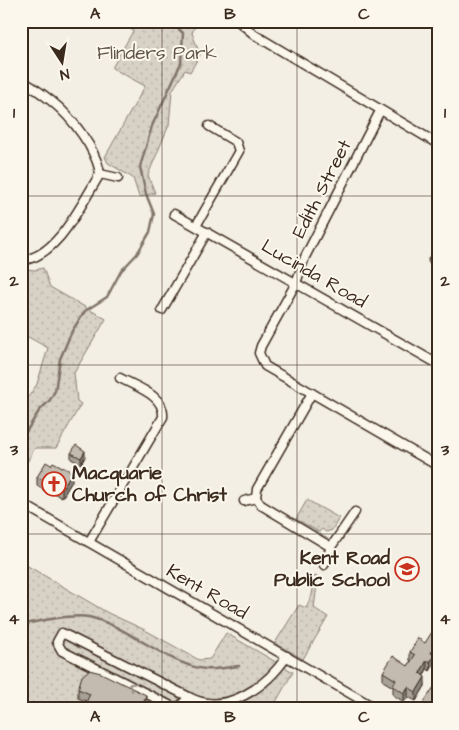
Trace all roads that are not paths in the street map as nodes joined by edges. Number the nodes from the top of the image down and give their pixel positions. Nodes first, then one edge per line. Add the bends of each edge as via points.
1 (238, 21) edge
2 (21, 80) edge
3 (380, 111) junction
4 (209, 126) dead end
5 (438, 144) edge
6 (100, 174) junction
7 (118, 178) dead end
8 (174, 214) dead end
9 (196, 226) junction
10 (207, 232) junction
11 (21, 260) edge
12 (296, 283) junction
13 (162, 310) dead end
14 (438, 364) edge
15 (120, 378) dead end
16 (312, 394) junction
17 (438, 466) edge
18 (256, 498) junction
19 (244, 501) dead end
20 (21, 502) edge
21 (356, 512) dead end
22 (90, 542) junction
23 (331, 546) junction
24 (324, 565) dead end
25 (287, 656) junction
26 (189, 697) junction
27 (377, 709) edge

1 - 3 street via 255,35
2 - 6 street via 47,95 76,123 92,151
3 - 5 street
3 - 12 street, Edith Street
4 - 9 street via 236,142 239,151
6 - 7 street
6 - 11 street via 58,238 39,256
8 - 9 street, Lucinda Road
9 - 10 street, Lucinda Road
10 - 12 street, Lucinda Road
10 - 13 street
12 - 14 street, Lucinda Road
12 - 16 street, Edith Street via 260,353 265,366
15 - 22 street via 156,398 164,409 163,417
16 - 17 street, Edith Street
16 - 18 street via 257,489
18 - 19 street
18 - 23 street via 261,505
20 - 22 street, Kent Road
21 - 23 street
22 - 25 street, Kent Road
23 - 24 street
25 - 26 street via 273,675 239,698 218,704
25 - 27 street, Kent Road
26 -> 26 street via 180,706 173,707 62,651 57,642 62,633

